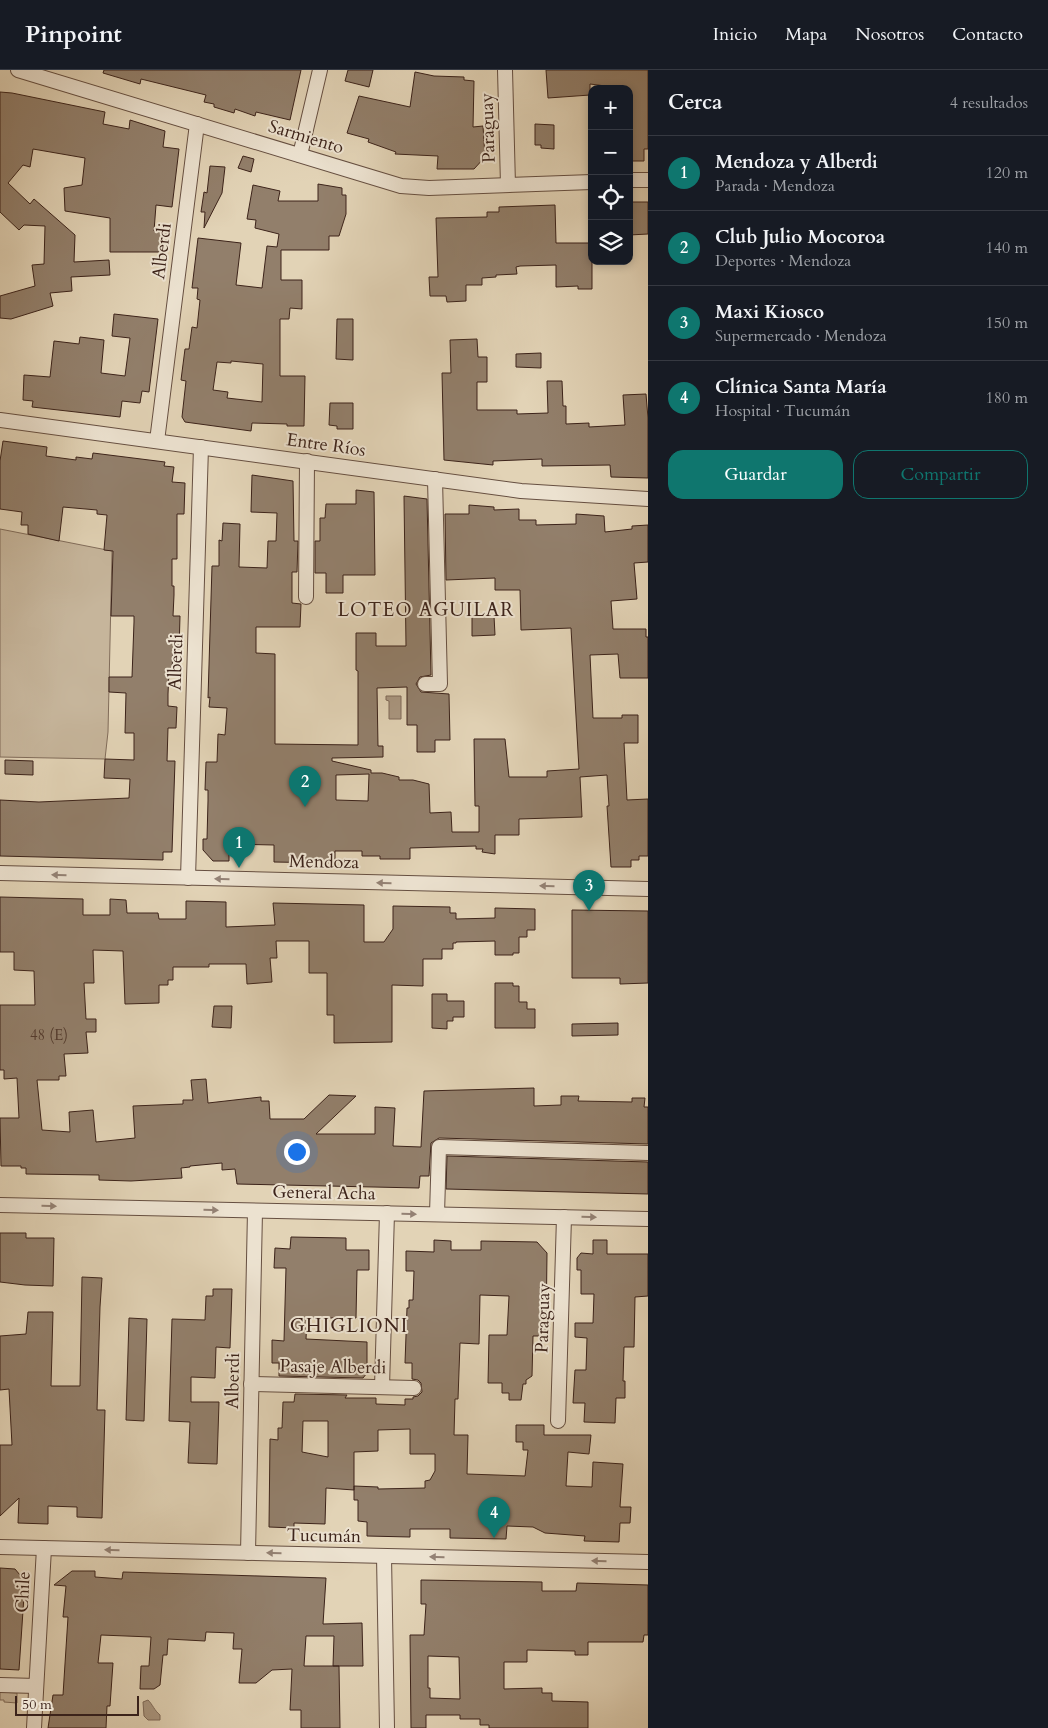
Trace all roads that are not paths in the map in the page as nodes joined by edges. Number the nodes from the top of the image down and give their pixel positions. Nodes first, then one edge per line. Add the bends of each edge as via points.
1 (18, 70) edge
2 (320, 70) edge
3 (505, 70) edge
4 (197, 124) junction
5 (300, 155) junction
6 (633, 180) edge
7 (648, 180) edge
8 (588, 182) edge
9 (508, 185) junction
10 (0, 420) edge
11 (157, 441) junction
12 (201, 447) junction
13 (307, 462) junction
14 (436, 479) junction
15 (648, 499) edge
16 (306, 597) dead end
17 (425, 684) dead end
18 (0, 873) edge
19 (188, 878) junction
20 (648, 889) edge
21 (648, 1152) edge
22 (0, 1206) edge
23 (255, 1211) junction
24 (387, 1213) junction
25 (438, 1214) junction
26 (564, 1217) junction
27 (648, 1219) edge
28 (252, 1384) junction
29 (382, 1387) junction
30 (414, 1388) dead end
31 (558, 1421) dead end
32 (0, 1547) edge
33 (44, 1548) junction
34 (248, 1553) junction
35 (384, 1556) junction
36 (648, 1562) edge
37 (0, 1685) edge
38 (36, 1686) junction
39 (34, 1728) edge
40 (387, 1728) edge

1 - 4 street, Sarmiento
2 - 5 street
3 - 9 street, Paraguay
4 - 5 street, Sarmiento
4 - 11 street, Alberdi
5 - 9 street, Sarmiento via 401,186
6 - 7 street
8 - 9 street, Sarmiento
10 - 11 street, Entre Ríos
11 - 12 street, Entre Ríos
12 - 13 street, Entre Ríos
12 - 19 street, Alberdi
13 - 14 street, Entre Ríos
13 - 16 street
14 - 15 street, Entre Ríos via 521,490
14 - 17 street via 440,684
19 -> 18 street, Mendoza
20 -> 19 street, Mendoza
21 - 25 street via 439,1147
22 -> 23 street, General Acha
23 - 24 street, General Acha
23 - 28 street, Alberdi
24 -> 25 street, General Acha
24 - 29 street
25 - 26 street, General Acha
26 -> 27 street, General Acha
26 - 31 street, Paraguay
28 - 29 street, Pasaje Alberdi
28 - 34 street, Alberdi
29 - 30 street, Pasaje Alberdi
32 - 33 street, Tucumán
34 -> 33 street, Tucumán
33 - 38 street, Chile
35 -> 34 street, Tucumán
36 -> 35 street, Tucumán
35 - 40 street
37 - 38 street
38 - 39 street, Chile

